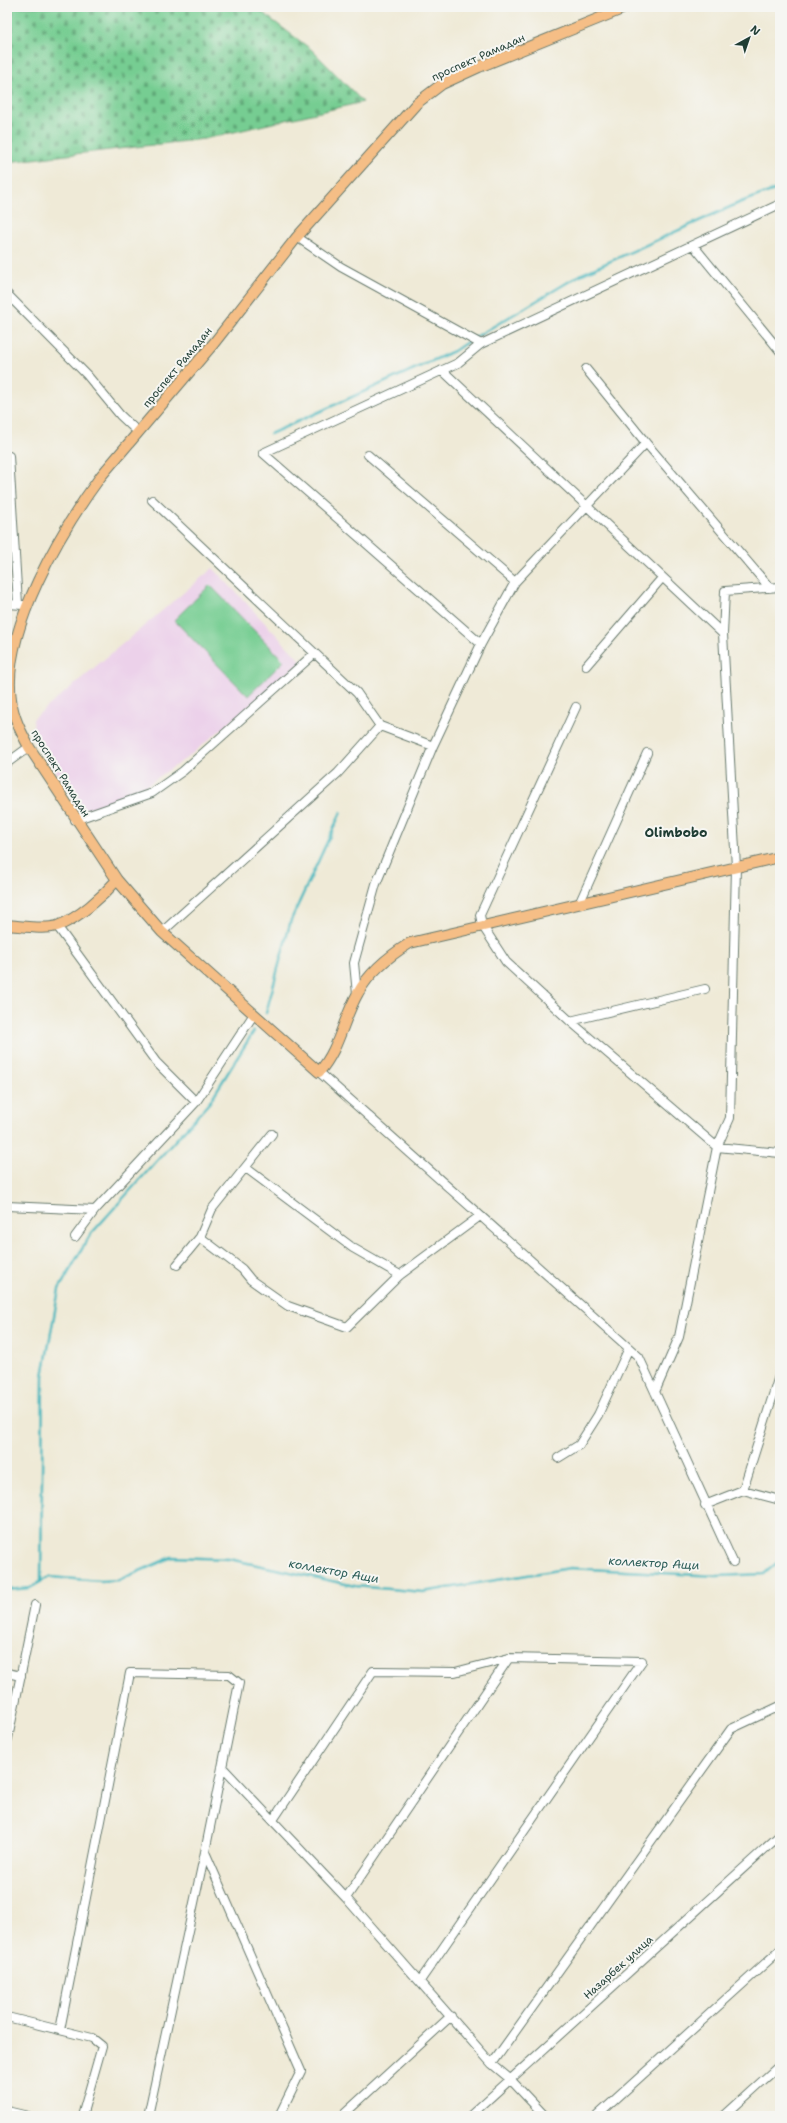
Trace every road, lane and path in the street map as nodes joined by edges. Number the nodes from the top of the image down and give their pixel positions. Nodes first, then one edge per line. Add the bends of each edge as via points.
1 (627, 7) edge
2 (780, 204) edge
3 (297, 237) junction
4 (693, 245) junction
5 (7, 294) edge
6 (478, 342) junction
7 (780, 351) edge
8 (586, 369) dead end
9 (442, 370) junction
10 (138, 432) junction
11 (646, 443) junction
12 (368, 454) dead end
13 (7, 456) edge
14 (152, 500) dead end
15 (587, 504) junction
16 (662, 578) junction
17 (515, 582) junction
18 (780, 587) edge
19 (770, 588) junction
20 (7, 604) edge
21 (23, 604) junction
22 (723, 634) junction
23 (481, 644) junction
24 (314, 654) junction
25 (586, 666) dead end
26 (576, 707) dead end
27 (380, 726) junction
28 (433, 746) junction
29 (29, 747) junction
30 (647, 753) dead end
31 (7, 763) edge
32 (76, 820) junction
33 (780, 857) edge
34 (736, 867) junction
35 (117, 880) junction
36 (580, 902) junction
37 (7, 925) edge
38 (482, 925) junction
39 (57, 926) junction
40 (162, 932) junction
41 (705, 989) dead end
42 (357, 994) junction
43 (254, 1014) junction
44 (570, 1020) junction
45 (319, 1072) junction
46 (196, 1102) junction
47 (272, 1134) dead end
48 (717, 1147) junction
49 (780, 1153) edge
50 (246, 1168) junction
51 (7, 1206) edge
52 (95, 1210) junction
53 (480, 1216) junction
54 (75, 1237) dead end
55 (200, 1237) junction
56 (177, 1264) dead end
57 (400, 1275) junction
58 (629, 1348) junction
59 (780, 1373) edge
60 (655, 1392) junction
61 (558, 1458) dead end
62 (743, 1490) junction
63 (780, 1500) edge
64 (705, 1505) junction
65 (733, 1562) dead end
66 (35, 1605) dead end
67 (509, 1658) junction
68 (7, 1673) edge
69 (21, 1676) junction
70 (780, 1706) edge
71 (7, 1742) edge
72 (222, 1767) junction
73 (273, 1820) junction
74 (780, 1835) edge
75 (205, 1852) junction
76 (346, 1898) junction
77 (780, 1950) edge
78 (420, 1981) junction
79 (451, 2016) junction
80 (7, 2017) edge
81 (60, 2030) junction
82 (492, 2064) junction
83 (780, 2065) edge
84 (510, 2080) junction
85 (7, 2111) edge
86 (28, 2116) edge
87 (82, 2116) edge
88 (148, 2116) edge
89 (279, 2116) edge
90 (342, 2116) edge
91 (470, 2116) edge
92 (545, 2116) edge
93 (597, 2116) edge
94 (724, 2116) edge

1 - 3 main road, проспект Рамадан via 442,84 395,126
2 - 4 street
3 - 6 street via 341,267
3 - 10 main road, проспект Рамадан via 214,343
4 - 6 street
4 - 7 street
5 - 10 street via 87,375 120,415
6 - 9 street via 458,363
8 - 11 street
9 - 15 street
9 - 23 street via 263,453
10 - 21 main road, проспект Рамадан via 101,476 73,516
11 - 15 street
11 - 19 street
12 - 17 street
13 - 21 street
14 - 24 street
15 - 16 street
15 - 17 street
16 - 22 street
16 - 25 street
17 - 23 street
18 - 19 street
19 - 22 street via 725,591
20 - 21 street
21 - 29 main road, проспект Рамадан via 10,691 14,714
22 - 34 street
23 - 28 street
24 - 27 street via 357,693
24 - 32 street via 183,771 152,792
26 - 38 street via 480,915
27 - 28 street
27 - 40 street via 338,773
28 - 42 street via 376,884 354,963
29 - 31 street
29 - 32 main road, проспект Рамадан
30 - 36 street
32 - 35 main road, проспект Рамадан
33 - 34 main road
34 - 36 main road
34 - 48 street via 730,1118
35 - 39 main road via 90,905
35 - 40 main road, проспект Рамадан
36 - 38 main road
37 - 39 main road
38 - 42 main road via 410,943 382,962
38 - 44 street via 506,962
39 - 46 street via 156,1062
40 - 43 main road, проспект Рамадан
41 - 44 street
42 - 45 main road via 329,1061
43 - 45 main road, проспект Рамадан
43 - 46 street
44 - 48 street
45 - 53 street
46 - 52 street
47 - 50 street
48 - 49 street
48 - 60 street via 679,1337
50 - 55 street via 212,1209
50 - 57 street via 352,1248
51 - 52 street
52 - 54 street
53 - 57 street
53 - 58 street
55 - 56 street
55 - 57 street via 251,1280 288,1306 347,1327
58 - 60 street via 639,1357
58 - 61 street via 598,1415 579,1445
59 - 62 street
60 - 64 street
62 - 63 street
62 - 64 street
64 - 65 street
66 - 69 street
67 - 73 street via 455,1672 372,1671
67 - 76 street
67 - 78 street via 642,1661
68 - 69 street
69 - 71 street
70 - 82 street via 731,1729
72 - 73 street
72 - 75 street
72 - 81 street via 238,1683 229,1675 130,1673
73 - 76 street
74 - 84 street, Назарбек улица
75 - 88 street
75 - 89 street via 301,2071
76 - 78 street
77 - 93 street
78 - 79 street
79 - 82 street
79 - 90 street
80 - 81 street
81 - 87 street via 92,2038 102,2046
82 - 84 street
83 - 94 street
84 - 91 street, Назарбек улица
84 - 92 street
85 - 86 street

